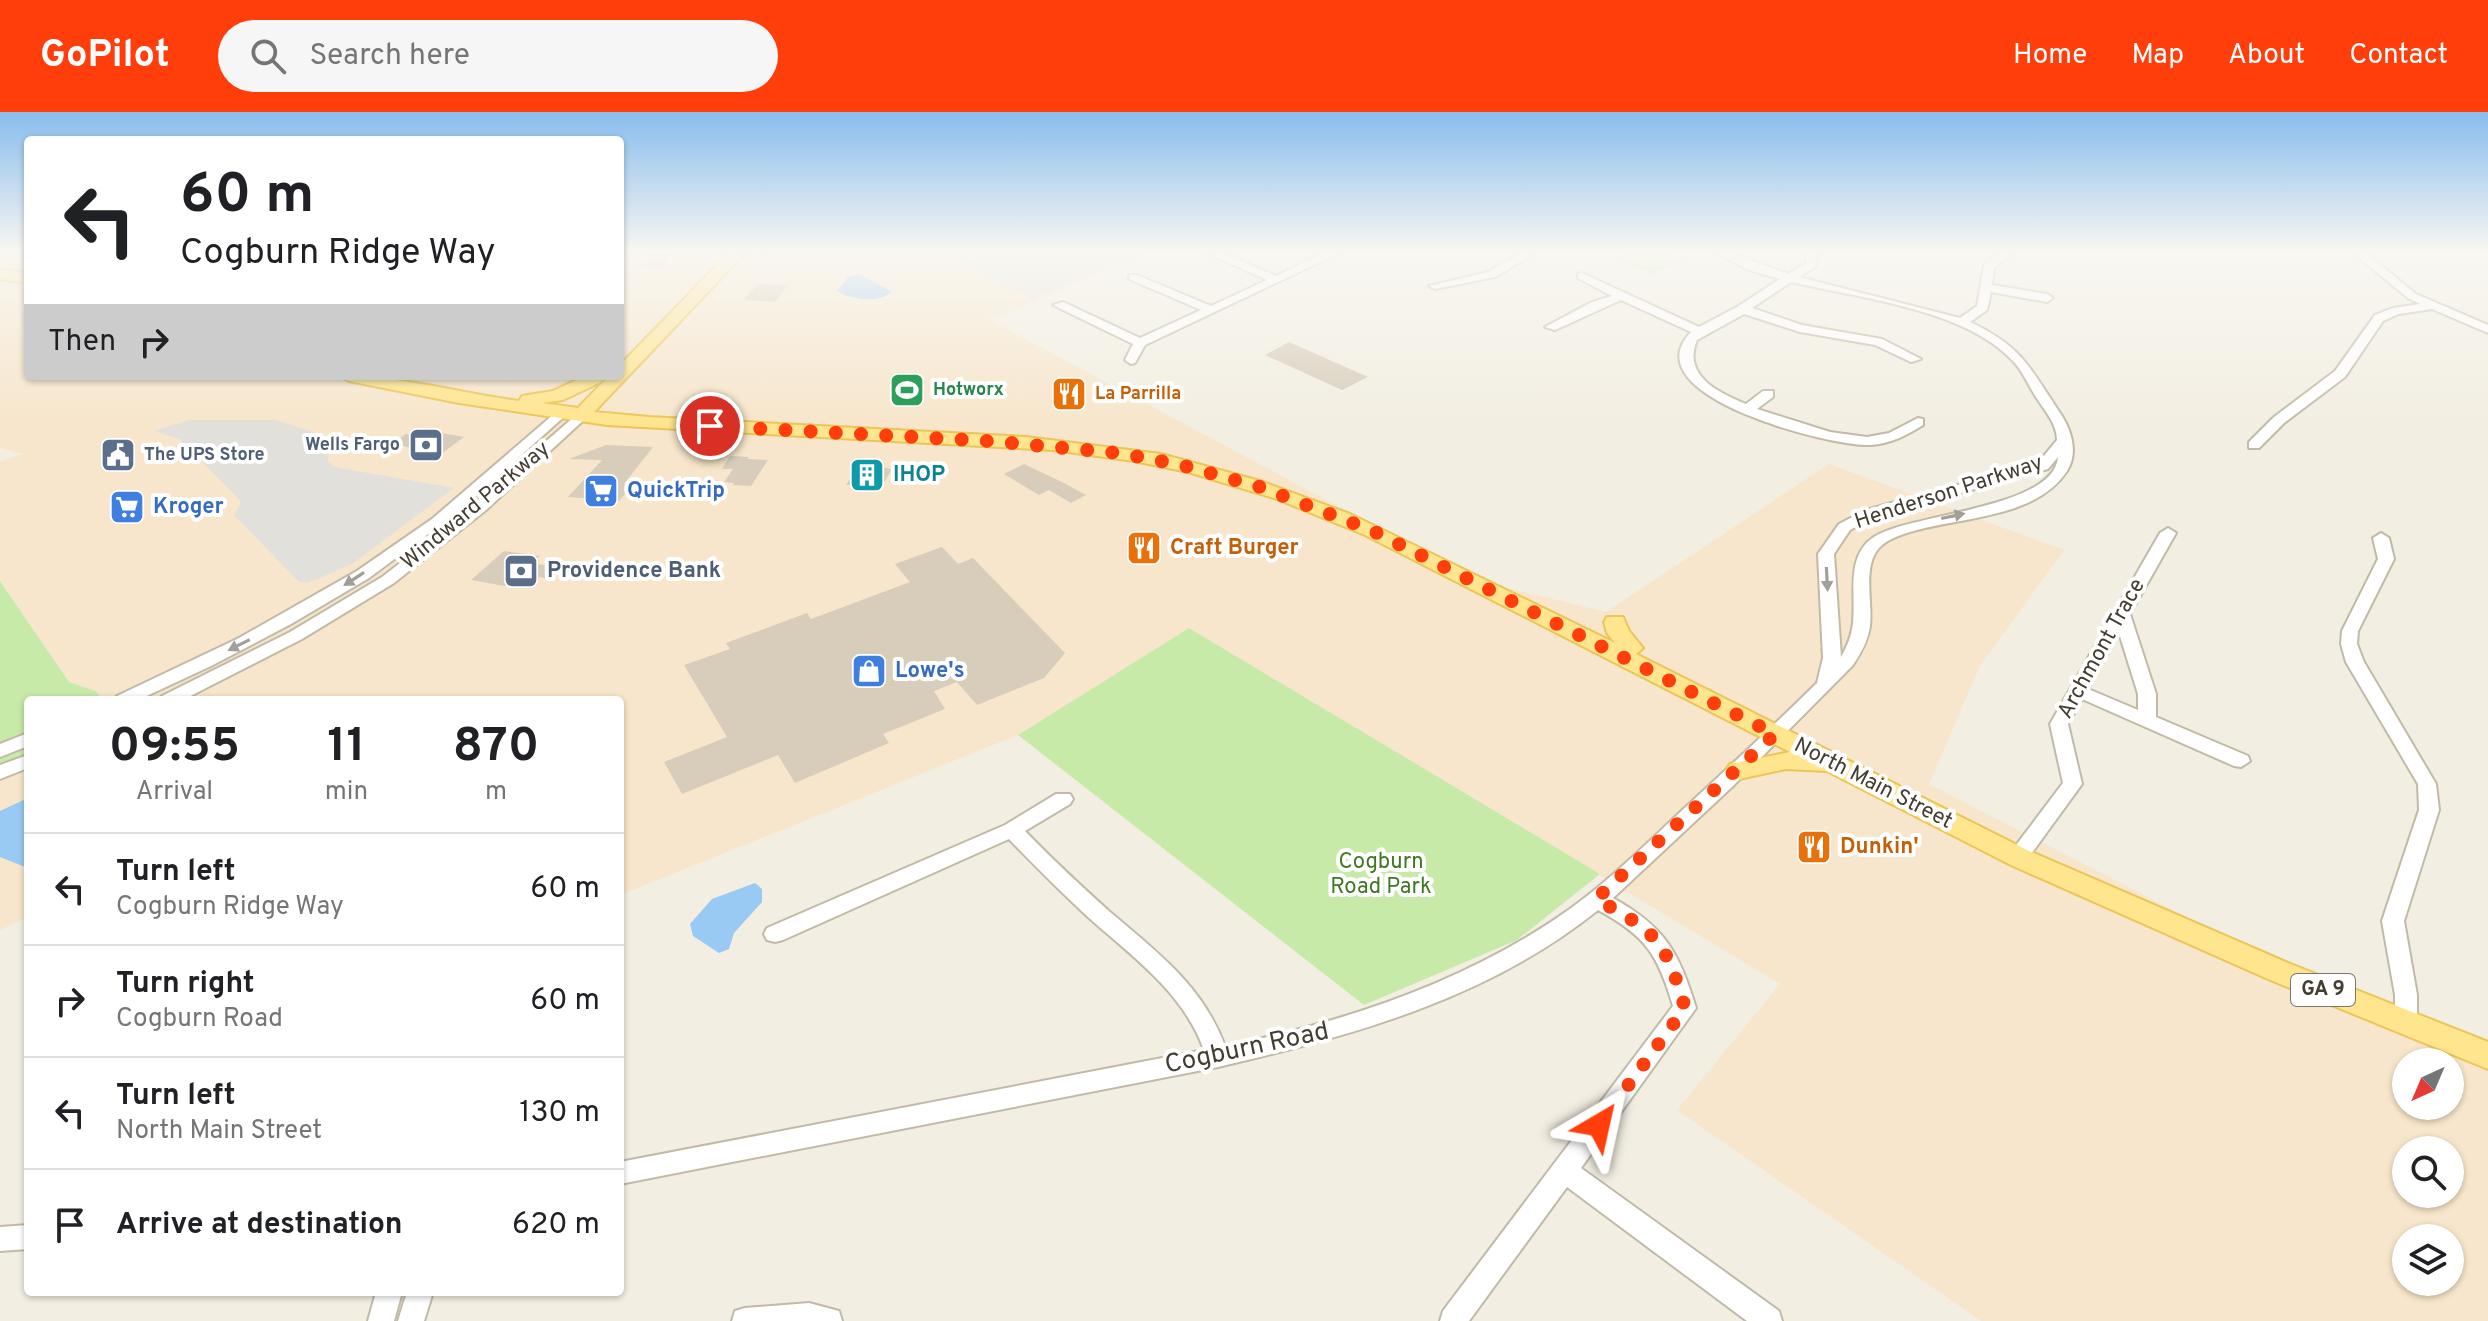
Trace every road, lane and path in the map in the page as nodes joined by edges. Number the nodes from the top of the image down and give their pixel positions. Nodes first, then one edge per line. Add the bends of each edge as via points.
1 (665, 309) edge
2 (683, 309) edge
3 (1068, 309) edge
4 (1587, 309) edge
5 (1649, 309) edge
6 (1908, 309) edge
7 (1980, 309) edge
8 (2408, 309) edge
9 (2439, 309) edge
10 (1211, 310) edge
11 (1745, 310) joint
12 (1960, 323) junction
13 (1551, 327) dead end
14 (2488, 329) edge
15 (1699, 331) junction
16 (1140, 343) junction
17 (624, 350) edge
18 (1915, 359) dead end
19 (1131, 360) dead end
20 (624, 371) edge
21 (1692, 377) junction
22 (1677, 378) dead end
23 (370, 380) edge
24 (591, 380) edge
25 (594, 380) edge
26 (615, 380) edge
27 (1768, 394) dead end
28 (490, 403) junction
29 (1748, 409) junction
30 (561, 412) junction
31 (582, 414) junction
32 (1918, 422) dead end
33 (2066, 439) junction
34 (2254, 445) dead end
35 (2168, 533) dead end
36 (2381, 538) dead end
37 (2122, 614) junction
38 (1615, 622) dead end
39 (1632, 648) junction
40 (1823, 687) junction
41 (2078, 691) junction
42 (131, 696) edge
43 (176, 696) edge
44 (2147, 721) junction
45 (1779, 729) junction
46 (24, 741) edge
47 (0, 751) edge
48 (2241, 761) dead end
49 (24, 763) edge
50 (1839, 766) junction
51 (1739, 770) junction
52 (0, 772) edge
53 (1063, 799) dead end
54 (1012, 830) junction
55 (2024, 849) junction
56 (1596, 899) junction
57 (2159, 920) junction
58 (775, 934) dead end
59 (2406, 1024) junction
60 (2488, 1056) edge
61 (1218, 1057) junction
62 (1565, 1171) junction
63 (624, 1172) edge
64 (24, 1237) edge
65 (0, 1239) edge
66 (388, 1296) edge
67 (419, 1296) edge
68 (381, 1321) edge
69 (411, 1321) edge
70 (745, 1321) edge
71 (829, 1321) edge
72 (1453, 1321) edge
73 (1769, 1321) edge

1 - 17 main road
2 - 20 main road, Windward Parkway
3 - 16 street
4 - 13 street
5 - 15 street
6 - 12 street, Henderson Parkway
7 - 12 street
8 - 34 street via 2379,318 2340,374
9 - 14 street
10 - 16 street
11 - 15 street
11 - 18 street via 1800,328 1878,342
12 - 33 street, Henderson Parkway via 1993,338 2017,357
15 - 21 street via 1688,346
16 - 19 street
21 - 22 street
21 - 29 street via 1711,393
23 - 28 main road, GA 9
24 - 28 main road via 557,396
25 - 30 main road, Windward Parkway
26 - 31 main road, Windward Parkway
27 - 29 street
28 - 30 main road, GA 9
29 - 32 street via 1849,441 1887,439
30 - 31 main road, GA 9
30 -> 42 street, Windward Parkway via 472,493 389,557 271,629
31 - 39 main road, North Main Street / GA 9 via 1034,435 1172,453 1252,473 1358,511
31 - 43 street, Windward Parkway via 416,560 286,641
31 - 45 main road, North Main Street / GA 9 via 646,423 1064,446 1150,458 1230,478 1364,526
40 -> 33 street, Henderson Parkway via 1849,659 1862,634 1861,565 1873,544 1904,527 2037,493 2063,470
33 -> 40 street, Henderson Parkway via 2043,466 1871,513 1844,527 1826,554 1832,658
35 - 37 street, Archmont Trace
36 - 59 street via 2386,559 2350,631 2349,644 2427,784 2429,810 2393,921
37 - 41 street, Archmont Trace
37 - 44 street via 2147,694
38 - 39 main road
39 - 45 main road, North Main Street / GA 9
40 - 45 street, Henderson Parkway
41 - 44 street
41 - 55 street, Archmont Trace via 2059,724 2073,784
44 - 48 street
45 - 50 main road, North Main Street / GA 9
45 - 51 street, Cogburn Road
45 - 55 main road, North Main Street / GA 9
46 - 47 street
49 - 52 street
50 - 51 main road via 1786,760
50 - 57 main road, North Main Street / GA 9 via 2020,858
51 - 56 street, Cogburn Road
53 - 54 street
54 - 58 street
54 - 61 street via 1179,985 1205,1022
55 - 57 main road, North Main Street / GA 9
56 - 61 street, Cogburn Road via 1518,954 1463,983 1337,1030
56 - 62 street via 1641,923 1659,943 1672,964 1685,1008
57 - 59 main road, North Main Street / GA 9
59 - 60 main road, North Main Street / GA 9
61 - 63 street, Cogburn Road
62 - 72 street
62 - 73 street
64 - 65 street
66 - 68 street
67 - 69 street
70 - 71 street via 809,1316

